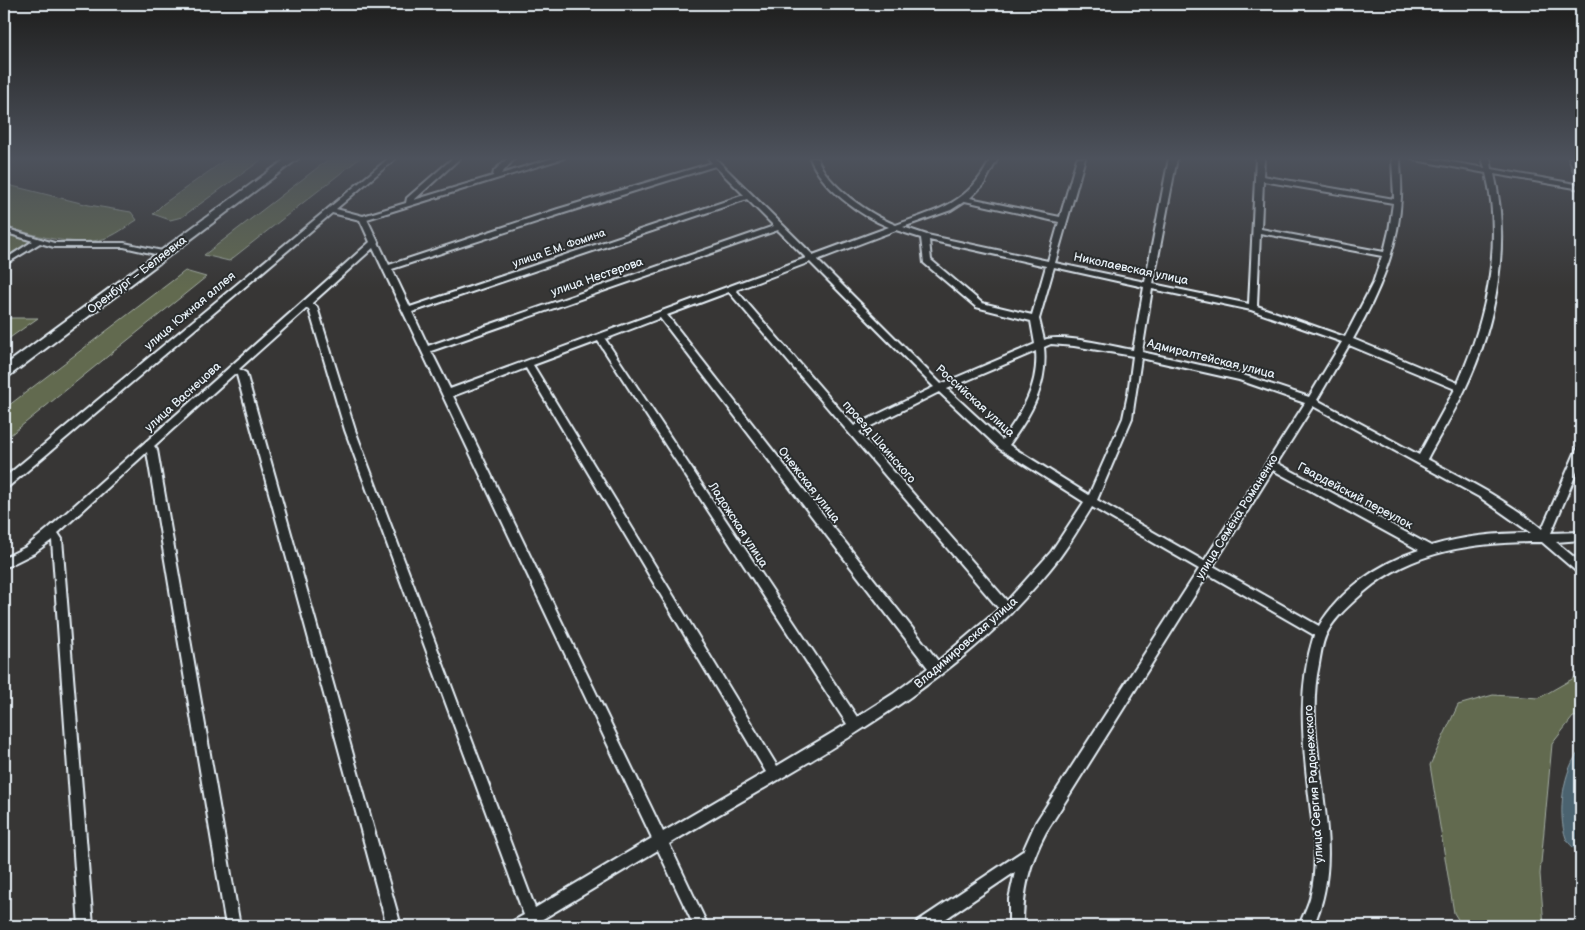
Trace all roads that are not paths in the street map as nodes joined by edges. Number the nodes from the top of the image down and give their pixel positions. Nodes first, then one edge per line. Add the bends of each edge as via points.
1 (235, 201) edge
2 (340, 201) edge
3 (417, 201) edge
4 (590, 201) edge
5 (732, 201) edge
6 (753, 201) edge
7 (852, 201) edge
8 (959, 201) edge
9 (975, 201) edge
10 (1068, 201) edge
11 (1165, 201) edge
12 (1258, 201) edge
13 (1395, 201) edge
14 (1494, 201) edge
15 (1398, 202) joint
16 (409, 204) joint
17 (329, 210) junction
18 (362, 218) junction
19 (1062, 220) junction
20 (778, 227) junction
21 (898, 228) junction
22 (4, 230) edge
23 (1256, 230) junction
24 (924, 237) junction
25 (40, 240) junction
26 (374, 242) junction
27 (164, 254) junction
28 (1388, 255) junction
29 (811, 260) junction
30 (4, 263) edge
31 (1051, 265) junction
32 (387, 268) junction
33 (1148, 286) junction
34 (731, 290) junction
35 (306, 304) junction
36 (1253, 308) junction
37 (406, 311) junction
38 (662, 315) junction
39 (1035, 319) junction
40 (600, 338) junction
41 (1348, 341) junction
42 (1041, 344) junction
43 (425, 350) junction
44 (1137, 354) junction
45 (528, 364) junction
46 (232, 370) junction
47 (4, 373) edge
48 (940, 388) junction
49 (1461, 388) junction
50 (447, 394) junction
51 (1311, 401) junction
52 (853, 431) junction
53 (1004, 446) junction
54 (146, 447) junction
55 (1581, 451) edge
56 (1421, 460) junction
57 (1270, 464) junction
58 (4, 484) edge
59 (1090, 501) junction
60 (52, 532) junction
61 (1581, 536) edge
62 (1544, 537) junction
63 (1429, 550) junction
64 (4, 563) edge
65 (1207, 567) junction
66 (1581, 570) edge
67 (1007, 610) junction
68 (1321, 632) junction
69 (937, 670) junction
70 (855, 725) junction
71 (774, 775) junction
72 (660, 841) junction
73 (1025, 857) junction
74 (532, 918) junction
75 (86, 926) edge
76 (232, 926) edge
77 (394, 926) edge
78 (518, 926) edge
79 (701, 926) edge
80 (923, 926) edge
81 (1016, 926) edge
82 (1306, 926) edge

1 - 27 main road, Оренбург – Беляевка
2 - 17 street, улица Южная аллея
3 - 16 street
4 - 32 street
5 - 37 street, улица Е.М. Фомина
6 - 20 street, Российская улица
7 - 21 street, Николаевская улица via 871,216
8 - 21 street
9 - 19 street
10 - 19 street
11 - 33 street, Владимировская улица
12 - 23 street
13 - 15 street
14 - 49 street via 1497,260 1484,324
15 - 28 street, улица Семёна Романенко
16 - 18 street
17 - 18 street
17 - 58 street, улица Южная аллея
18 - 26 street
19 - 31 street
20 - 29 street, Российская улица
20 - 43 street, улица Нестерова
21 - 24 street, Николаевская улица
21 - 29 street
22 - 25 street
23 - 28 street
23 - 36 street
24 - 31 street, Николаевская улица
24 - 39 street via 927,261 971,301
25 - 27 street via 54,245 124,245
25 - 30 street
26 - 32 street
26 - 35 street, улица Васнецова
27 - 47 main road, Оренбург – Беляевка
28 - 41 street, улица Семёна Романенко
29 - 34 street
29 - 48 street, Российская улица
31 - 33 street, Николаевская улица
31 - 39 street
32 - 37 street
33 - 36 street, Николаевская улица
33 - 44 street, Владимировская улица
34 - 38 street
34 - 52 street, проезд Шаинского
35 - 46 street, улица Васнецова
35 - 74 street via 313,307 350,430
36 - 41 street, Николаевская улица
37 - 43 street
38 - 40 street
38 - 69 street, Онежская улица
39 - 42 street
40 - 45 street
40 - 70 street, Ладожская улица
41 - 49 street, Николаевская улица
41 - 51 street, улица Семёна Романенко
42 - 44 street, Адмиралтейская улица via 1057,341
42 - 48 street, Адмиралтейская улица
42 - 53 street via 1042,373 1038,389
43 - 50 street
44 - 51 street, Адмиралтейская улица via 1240,377
44 - 59 street, Владимировская улица via 1132,404 1124,430
45 - 50 street
45 - 71 street
46 - 54 street, улица Васнецова
46 - 77 street via 241,373
48 - 52 street, Адмиралтейская улица
48 - 53 street, Российская улица
49 - 56 street
50 - 72 street
51 - 56 street, Адмиралтейская улица
51 - 57 street, улица Семёна Романенко
52 - 67 street, проезд Шаинского
53 - 59 street, Российская улица
54 - 60 street, улица Васнецова
54 - 76 street via 152,450
55 - 62 street
56 - 62 street, Адмиралтейская улица via 1485,495
57 - 63 street, Гвардейский переулок
57 - 65 street, улица Семёна Романенко
59 - 65 street, Российская улица
59 - 67 street, Владимировская улица via 1047,566
60 - 64 street, улица Васнецова via 30,550
60 - 75 street via 57,539
61 - 62 street, улица Сергия Радонежского
62 - 63 street, улица Сергия Радонежского via 1472,540
62 - 66 street, Адмиралтейская улица
63 - 68 street, улица Сергия Радонежского via 1374,576
65 - 68 street, Российская улица
65 - 73 street, улица Семёна Романенко via 1124,693
67 - 69 street, Владимировская улица
68 - 82 street, улица Сергия Радонежского via 1312,666 1308,702 1308,728 1322,846 1321,877 1317,908
69 - 70 street, Владимировская улица via 913,690
70 - 71 street, Владимировская улица
71 - 72 street, Владимировская улица
72 - 74 street, Владимировская улица
72 - 79 street
73 - 80 street, улица Семёна Романенко
73 - 81 street, улица Семёна Романенко via 1014,908
74 - 78 street, Владимировская улица

